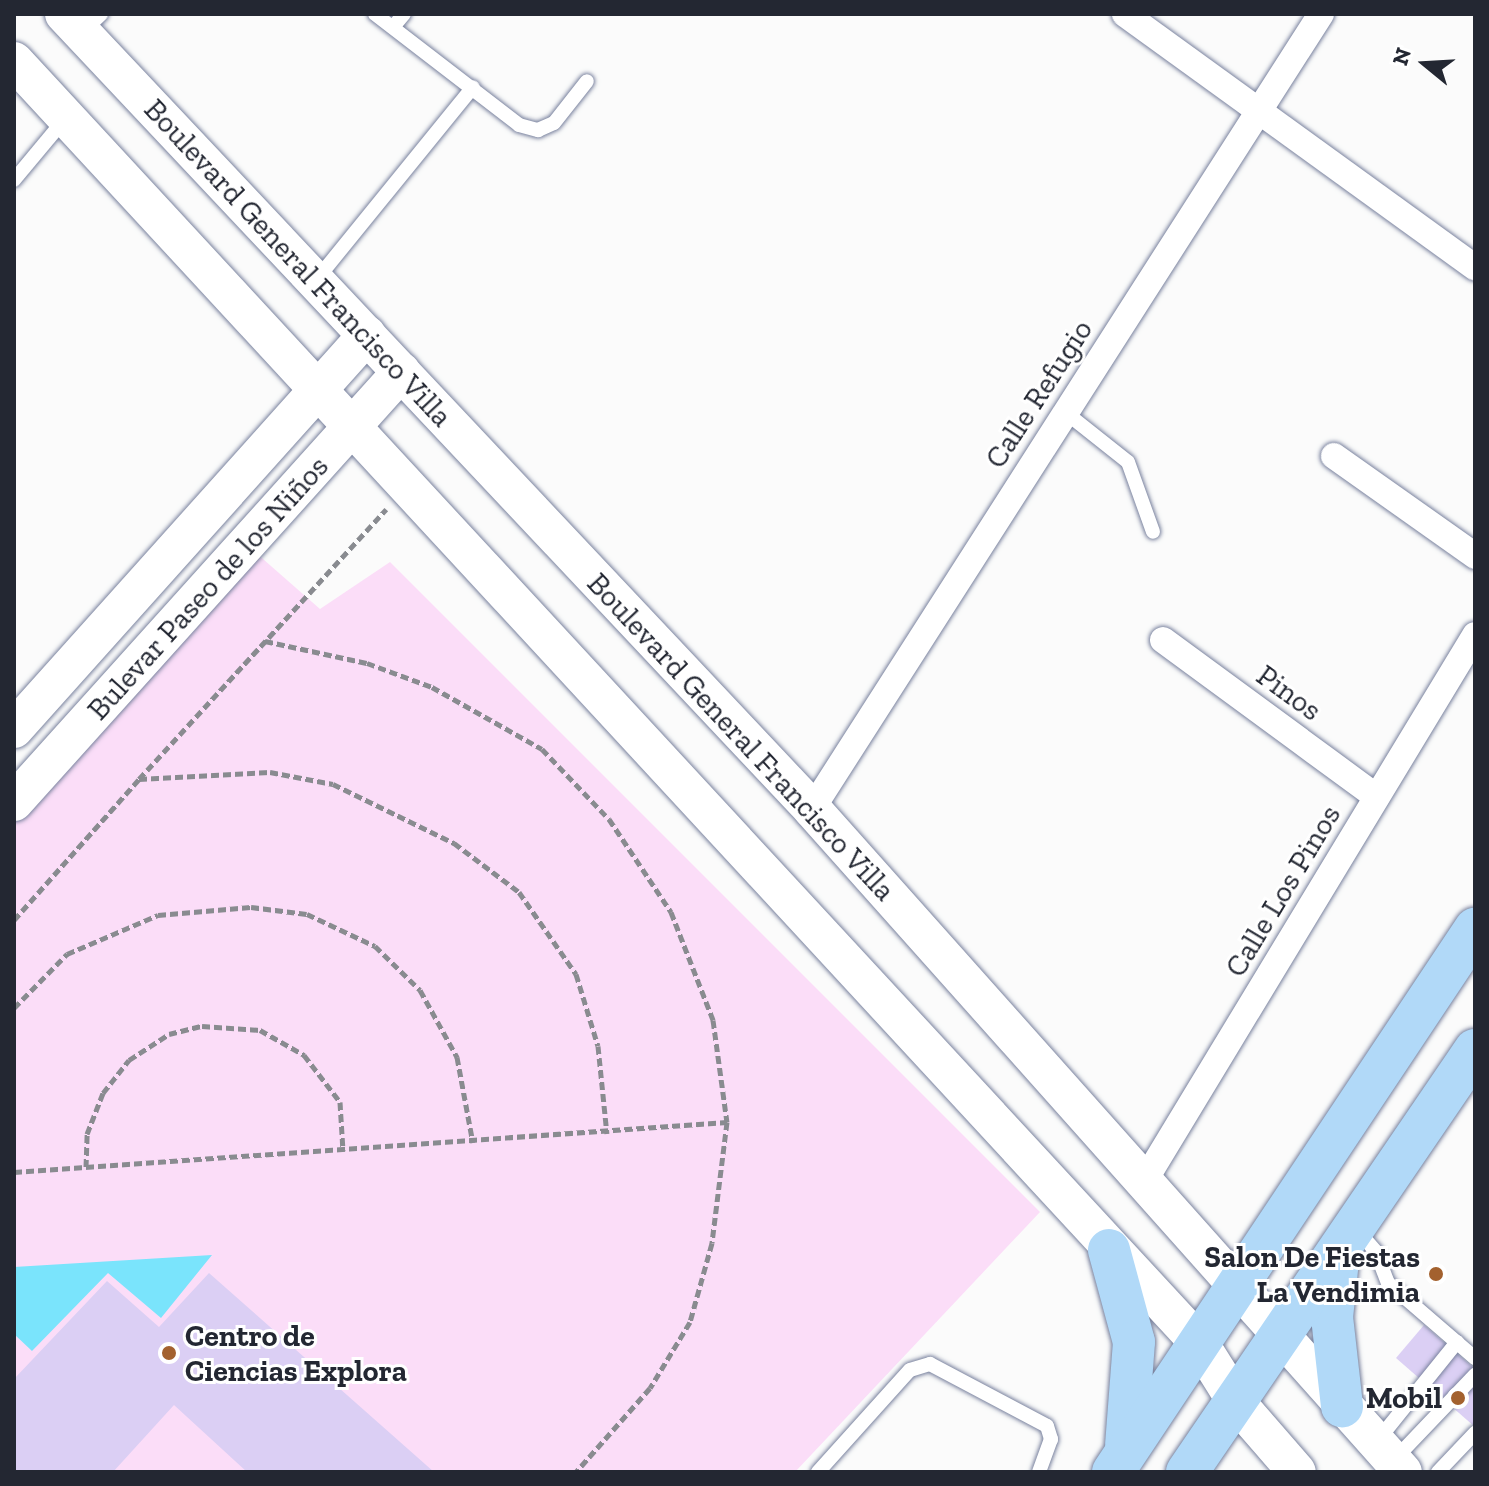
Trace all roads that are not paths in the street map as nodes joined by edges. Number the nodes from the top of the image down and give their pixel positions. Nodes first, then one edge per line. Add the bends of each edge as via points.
1 (375, 14) edge
2 (404, 14) edge
3 (1125, 14) edge
4 (1321, 14) edge
5 (83, 20) edge
6 (393, 27) junction
7 (16, 67) edge
8 (587, 81) dead end
9 (473, 87) junction
10 (1260, 113) junction
11 (67, 116) junction
12 (14, 180) edge
13 (1475, 267) edge
14 (317, 280) junction
15 (367, 335) junction
16 (401, 372) junction
17 (321, 386) junction
18 (1065, 412) junction
19 (355, 427) junction
20 (1334, 456) dead end
21 (1153, 532) dead end
22 (1475, 556) edge
23 (1475, 635) edge
24 (1163, 640) dead end
25 (14, 729) edge
26 (18, 792) edge
27 (1377, 797) junction
28 (812, 809) junction
29 (1475, 929) edge
30 (1475, 1050) edge
31 (1145, 1180) junction
32 (1347, 1238) junction
33 (1109, 1250) junction
34 (1240, 1282) junction
35 (1285, 1335) junction
36 (1457, 1342) junction
37 (1200, 1344) junction
38 (1475, 1358) edge
39 (1475, 1375) edge
40 (1237, 1403) junction
41 (1342, 1406) junction
42 (1475, 1433) edge
43 (1391, 1459) edge
44 (1119, 1464) edge
45 (818, 1472) edge
46 (1039, 1472) edge
47 (1187, 1472) edge
48 (1297, 1472) edge
49 (1438, 1472) edge

1 - 6 lane
2 - 6 lane
3 - 10 street
4 - 10 street, Calle Refugio
5 - 14 main road, Boulevard General Francisco Villa
6 - 9 lane
7 - 11 main road
8 - 9 lane via 554,123 538,130 519,125
9 - 14 lane
10 - 13 street
10 - 18 street, Calle Refugio
11 - 12 lane
11 - 17 main road
14 - 15 main road, Boulevard General Francisco Villa
15 - 16 main road, Boulevard General Francisco Villa
15 - 17 main road, Bulevar Paseo de los Niños
16 - 19 main road, Bulevar Paseo de los Niños
16 - 28 main road, Boulevard General Francisco Villa
17 - 19 main road
17 - 25 main road, Bulevar Paseo de los Niños
18 - 21 lane via 1128,462
18 - 28 street, Calle Refugio
19 - 26 main road, Bulevar Paseo de los Niños
19 - 33 main road
20 - 22 street
23 - 27 street, Calle Los Pinos
24 - 27 street, Pinos
27 - 31 street, Calle Los Pinos
28 - 31 main road, Boulevard General Francisco Villa
29 - 34 main road
30 - 32 main road
31 - 34 main road, Boulevard General Francisco Villa
32 - 35 main road
32 - 36 lane via 1376,1252 1388,1283
32 - 41 main road via 1332,1317
33 - 37 main road
33 - 44 main road via 1134,1342
34 - 35 main road, Boulevard General Francisco Villa
34 - 37 main road
35 - 40 main road
35 - 41 main road, Boulevard General Francisco Villa
36 - 38 lane
36 - 43 lane
37 - 40 main road
37 - 44 main road
39 - 43 lane
40 - 47 main road
40 - 48 main road
41 - 43 main road, Boulevard General Francisco Villa
42 - 49 lane
45 - 46 lane via 910,1370 930,1364 1047,1426 1051,1439

